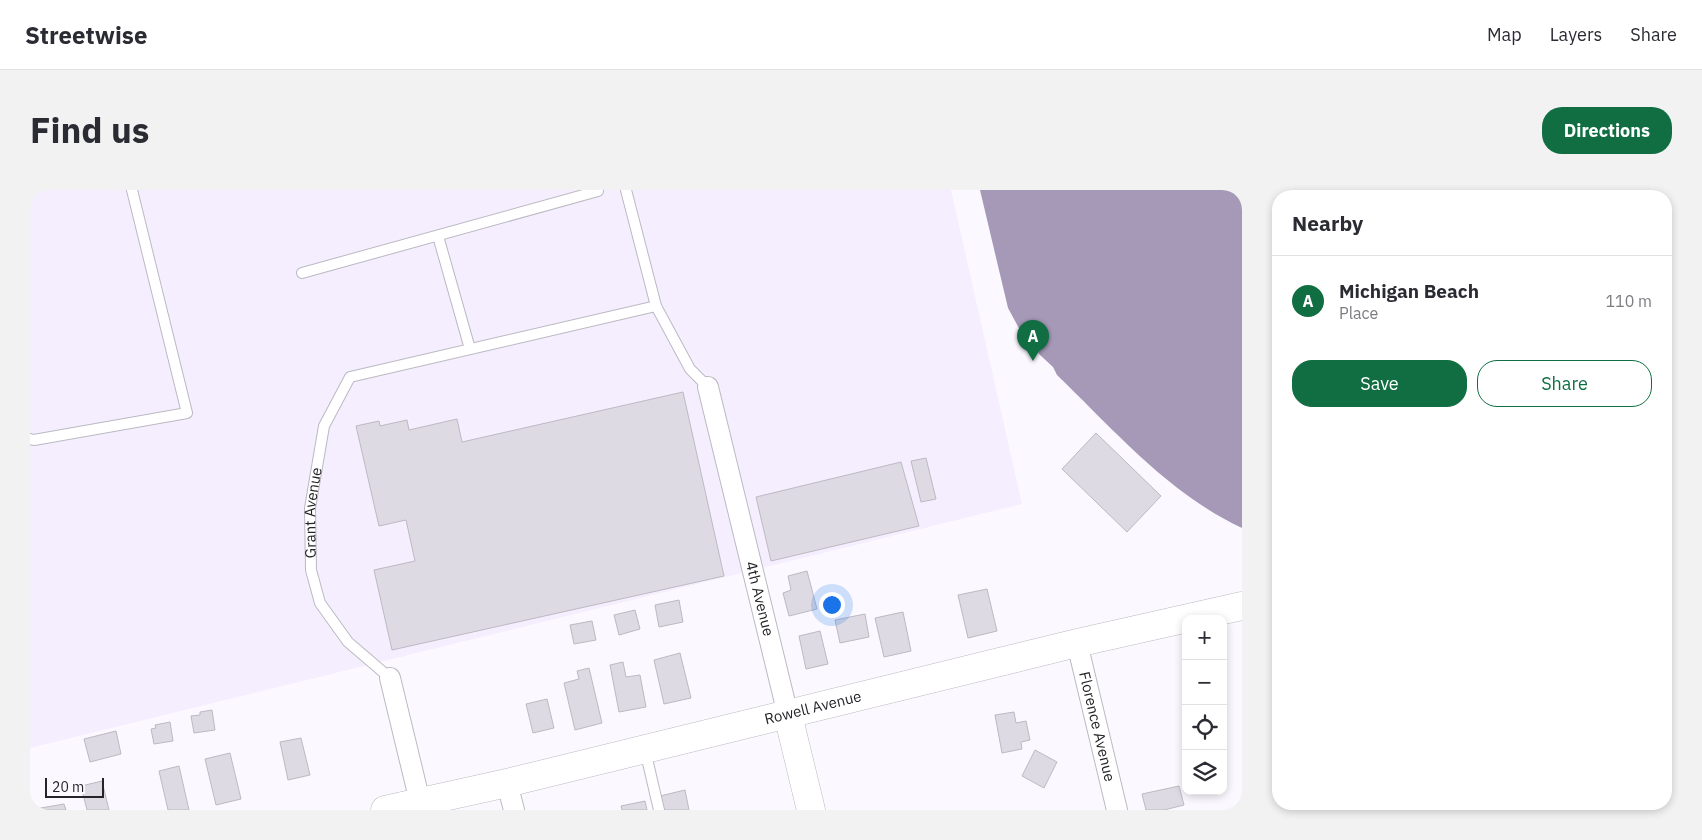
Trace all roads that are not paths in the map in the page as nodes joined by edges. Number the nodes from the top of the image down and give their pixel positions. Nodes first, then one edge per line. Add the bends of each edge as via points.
1 (132, 190) edge
2 (626, 190) edge
3 (598, 191) edge
4 (438, 236) junction
5 (302, 273) dead end
6 (656, 306) junction
7 (470, 349) junction
8 (708, 388) joint
9 (30, 439) edge
10 (1242, 606) edge
11 (1077, 643) junction
12 (390, 678) joint
13 (788, 715) junction
14 (645, 750) junction
15 (507, 783) junction
16 (420, 802) junction
17 (385, 810) edge
18 (514, 810) edge
19 (659, 810) edge
20 (811, 810) edge
21 (1117, 810) edge

1 - 9 lane via 187,413
2 - 6 lane
3 - 4 lane
4 - 5 lane
4 - 7 lane
6 - 7 lane
6 - 8 lane via 690,369
7 - 12 lane, Grant Avenue via 350,377 324,426 310,508 311,570 320,602 348,642
8 - 13 street, 4th Avenue
10 - 11 street, Rowell Avenue
11 - 13 street, Rowell Avenue
11 - 21 street, Florence Avenue
12 - 16 street, Grant Avenue
13 - 14 street, Rowell Avenue
13 - 20 street, 4th Avenue
14 - 15 street, Rowell Avenue
14 - 19 lane
15 - 16 street, Rowell Avenue
15 - 18 street
16 - 17 street, Rowell Avenue

